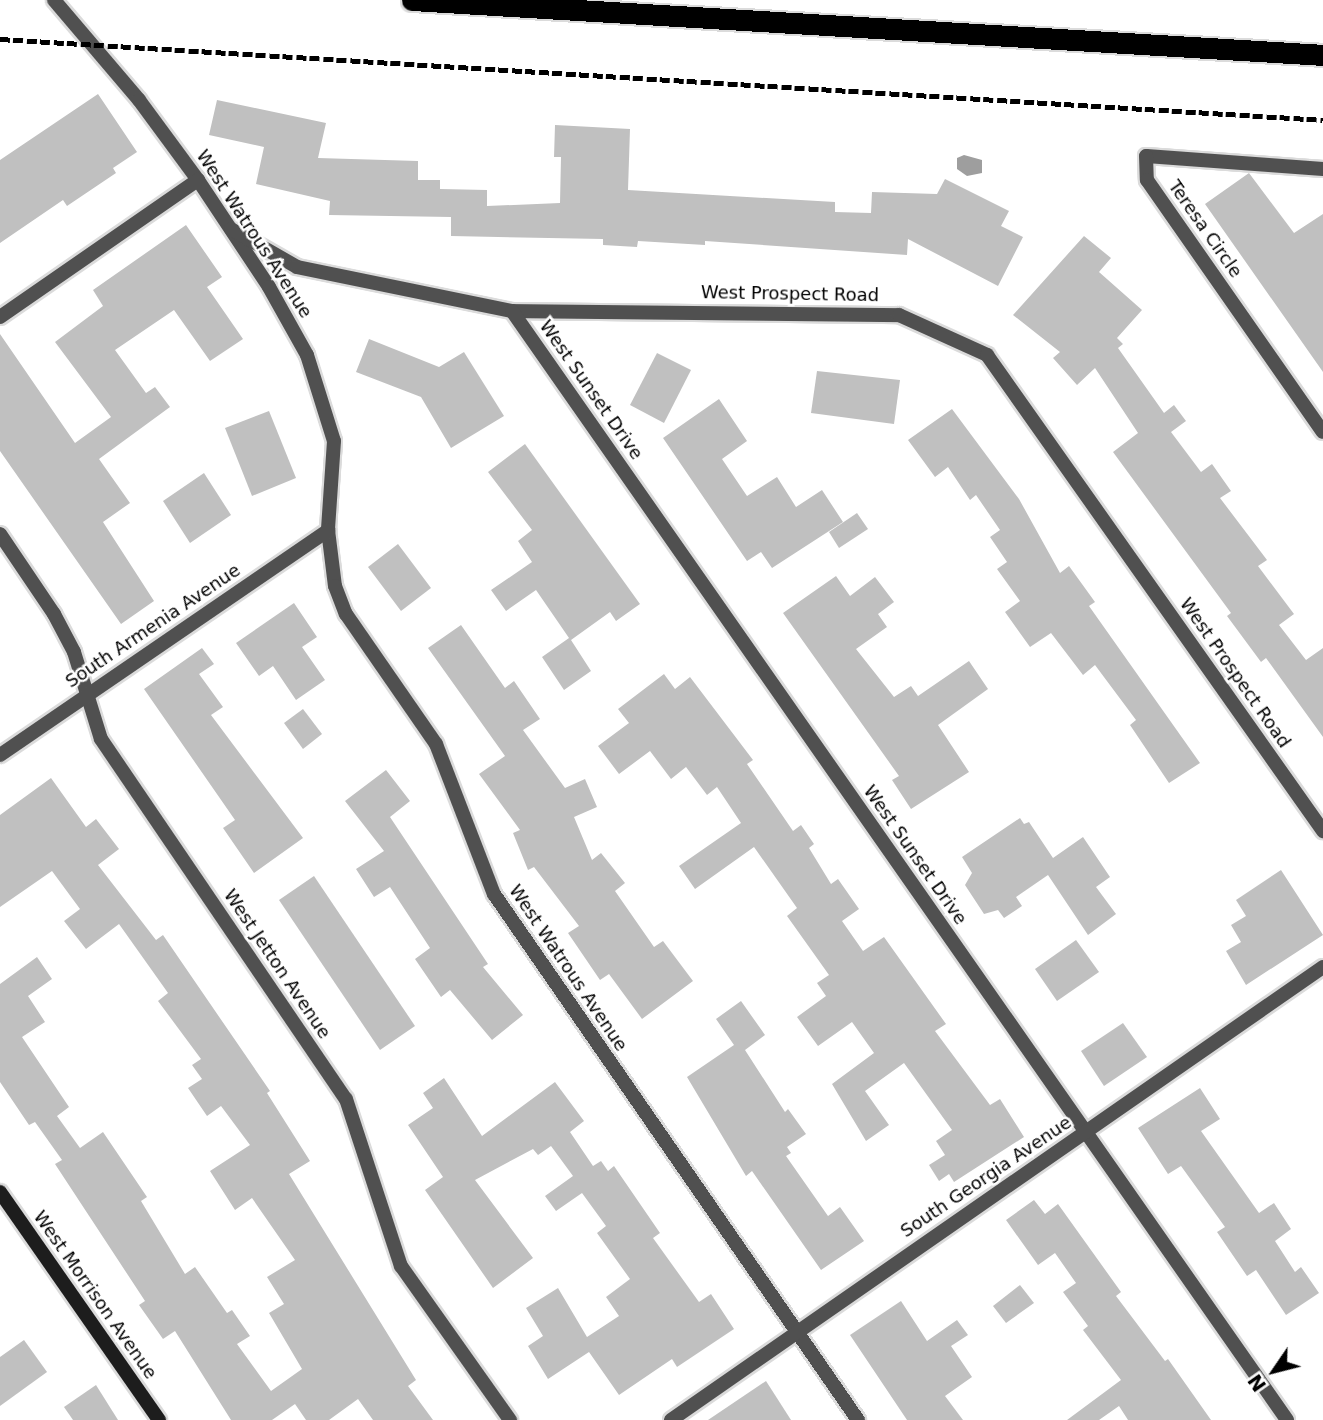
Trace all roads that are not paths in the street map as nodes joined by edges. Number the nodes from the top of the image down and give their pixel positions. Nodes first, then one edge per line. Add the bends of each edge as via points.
1 (54, 0) edge
2 (412, 0) edge
3 (1323, 55) edge
4 (1323, 169) edge
5 (198, 180) junction
6 (227, 226) junction
7 (512, 311) junction
8 (0, 317) edge
9 (1323, 432) edge
10 (328, 530) junction
11 (0, 534) edge
12 (88, 694) junction
13 (0, 755) edge
14 (1323, 831) edge
15 (1323, 967) edge
16 (1085, 1132) junction
17 (0, 1192) edge
18 (796, 1330) junction
19 (159, 1420) edge
20 (510, 1420) edge
21 (671, 1420) edge
22 (858, 1420) edge
23 (1287, 1420) edge

1 - 5 street, West Watrous Avenue via 139,100
2 - 3 highway
4 - 9 street, Teresa Circle via 1146,156 1147,180
5 - 6 street, West Watrous Avenue
5 - 8 street
6 - 7 street, West Prospect Road via 298,267
6 - 10 street, West Watrous Avenue via 269,287 321,391 334,441
7 - 14 street, West Prospect Road via 899,315 987,355
7 - 16 street, West Sunset Drive
10 - 12 street, South Armenia Avenue
10 - 18 street, West Watrous Avenue via 335,586 346,614 436,744 494,894
11 - 12 street, West Jetton Avenue via 54,614
12 - 13 street, South Armenia Avenue
12 - 20 street, West Jetton Avenue via 101,739 346,1099 401,1266
15 - 16 street, South Georgia Avenue
16 - 18 street, South Georgia Avenue
16 - 23 street, West Sunset Drive
17 - 19 street, West Morrison Avenue
18 - 21 street, South Georgia Avenue
18 - 22 street, West Watrous Avenue

